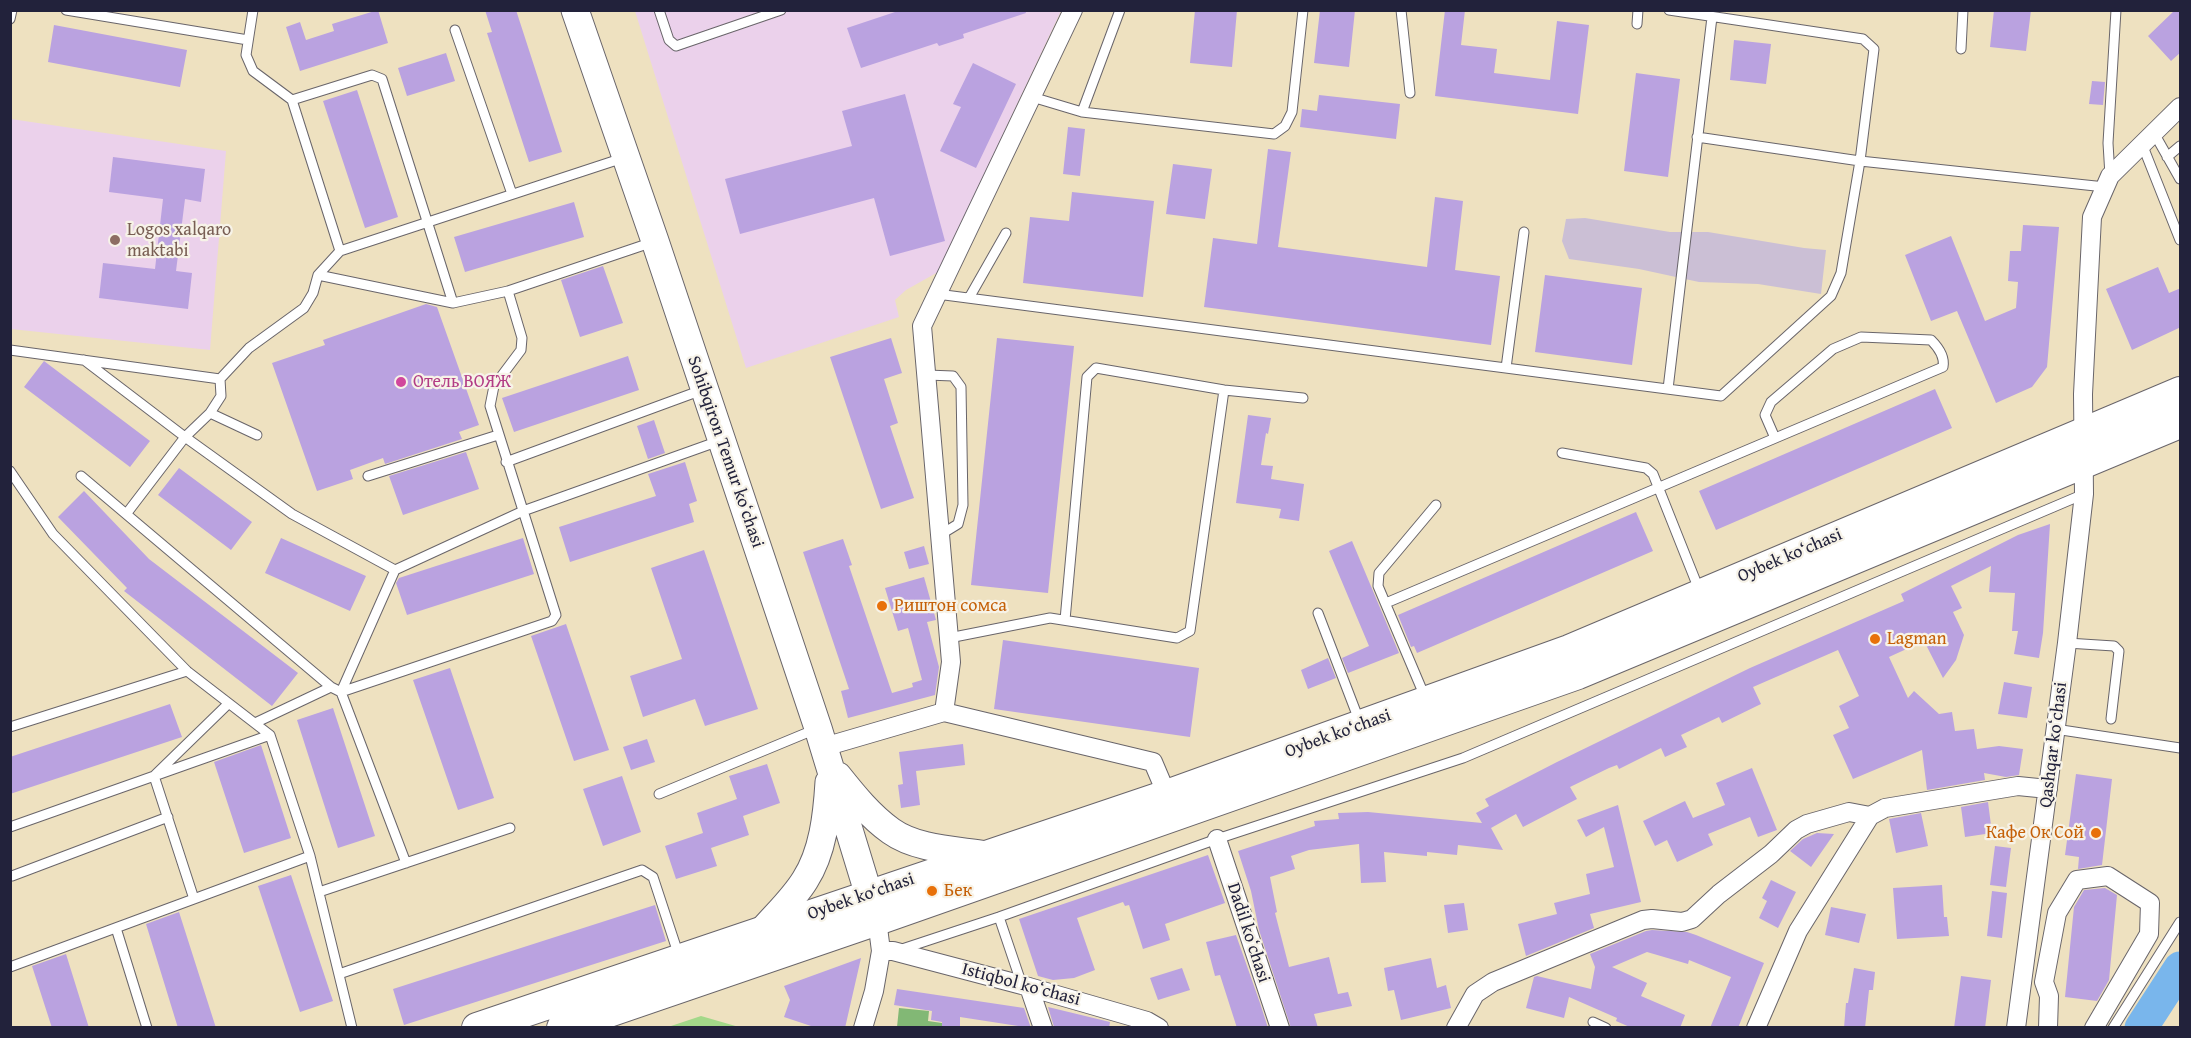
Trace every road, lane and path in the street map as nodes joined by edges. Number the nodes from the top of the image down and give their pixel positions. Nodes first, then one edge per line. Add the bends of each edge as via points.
1 (12, 10) edge
2 (66, 10) edge
3 (253, 10) edge
4 (575, 10) edge
5 (660, 10) edge
6 (781, 10) edge
7 (1073, 10) edge
8 (1120, 10) edge
9 (1303, 10) edge
10 (1401, 10) edge
11 (1638, 10) edge
12 (1670, 10) edge
13 (1964, 10) edge
14 (2116, 10) edge
15 (1712, 17) junction
16 (10, 19) edge
17 (1637, 24) dead end
18 (455, 30) dead end
19 (248, 40) junction
20 (1961, 49) dead end
21 (1410, 93) dead end
22 (1032, 97) junction
23 (292, 100) junction
24 (2181, 107) edge
25 (1082, 112) junction
26 (1697, 137) junction
27 (2148, 139) junction
28 (2181, 146) edge
29 (626, 157) junction
30 (2168, 157) junction
31 (1860, 162) junction
32 (2181, 178) edge
33 (2107, 181) junction
34 (512, 194) junction
35 (426, 222) junction
36 (1524, 232) dead end
37 (1006, 233) dead end
38 (2181, 240) edge
39 (655, 241) junction
40 (340, 250) junction
41 (318, 275) junction
42 (508, 291) junction
43 (937, 294) junction
44 (969, 298) junction
45 (453, 303) junction
46 (10, 350) edge
47 (84, 360) junction
48 (1506, 368) junction
49 (927, 375) junction
50 (220, 379) junction
51 (1668, 389) junction
52 (704, 390) junction
53 (1224, 390) junction
54 (2181, 392) edge
55 (1303, 398) dead end
56 (210, 413) junction
57 (2181, 423) edge
58 (2082, 432) junction
59 (257, 435) dead end
60 (498, 435) junction
61 (185, 437) junction
62 (1775, 438) junction
63 (721, 441) junction
64 (1562, 453) dead end
65 (507, 462) junction
66 (2084, 463) junction
67 (10, 471) edge
68 (81, 476) dead end
69 (368, 476) dead end
70 (1658, 488) junction
71 (2084, 494) junction
72 (1436, 505) dead end
73 (523, 511) junction
74 (127, 513) junction
75 (940, 536) junction
76 (395, 570) junction
77 (1700, 594) junction
78 (1386, 603) junction
79 (1318, 613) dead end
80 (1065, 620) junction
81 (948, 638) junction
82 (2067, 643) junction
83 (187, 671) junction
84 (331, 687) junction
85 (341, 692) junction
86 (1427, 702) junction
87 (228, 704) junction
88 (944, 712) junction
89 (2111, 719) dead end
90 (255, 723) junction
91 (1361, 726) junction
92 (10, 727) edge
93 (2055, 729) junction
94 (270, 735) junction
95 (824, 747) junction
96 (2181, 748) edge
97 (154, 776) junction
98 (2048, 789) junction
99 (659, 794) dead end
100 (1167, 795) junction
101 (1870, 816) junction
102 (168, 817) junction
103 (10, 827) edge
104 (510, 828) dead end
105 (1217, 839) junction
106 (986, 855) junction
107 (310, 856) junction
108 (406, 863) junction
109 (12, 876) edge
110 (319, 892) junction
111 (194, 899) junction
112 (872, 908) junction
113 (999, 917) junction
114 (2181, 922) edge
115 (116, 928) junction
116 (764, 930) junction
117 (887, 951) junction
118 (680, 958) junction
119 (10, 967) edge
120 (339, 974) junction
121 (2044, 982) junction
122 (2022, 983) junction
123 (1025, 986) junction
124 (1593, 1022) dead end
125 (147, 1028) edge
126 (352, 1028) edge
127 (477, 1028) edge
128 (562, 1028) edge
129 (863, 1028) edge
130 (1043, 1028) edge
131 (1159, 1028) edge
132 (1280, 1028) edge
133 (1456, 1028) edge
134 (1606, 1028) edge
135 (1756, 1028) edge
136 (2016, 1028) edge
137 (2048, 1028) edge
138 (2094, 1028) edge
139 (2113, 1028) edge

1 - 16 lane
2 - 19 lane
3 - 19 lane
4 - 29 main road, Sohibqiron Temur koʻchasi
5 - 6 lane via 669,40 676,46
7 - 22 street
8 - 25 lane
9 - 25 lane via 1292,112 1285,126 1274,134
10 - 21 lane
11 - 17 lane
12 - 15 lane
13 - 20 lane
14 - 33 lane
15 - 26 lane
15 - 31 lane via 1863,39 1874,49
18 - 34 lane
19 - 23 lane via 246,55 253,71
22 - 25 lane
22 - 43 street
23 - 35 lane via 372,75 382,79
23 - 40 lane
24 - 27 street
26 - 31 lane
26 - 51 lane
27 - 30 lane
27 - 33 street
27 - 38 lane
28 - 30 lane
29 - 34 lane
29 - 39 main road, Sohibqiron Temur koʻchasi
30 - 32 lane
31 - 33 lane
31 - 51 lane via 1840,273 1832,296 1721,396
33 - 58 street, Qashqar koʻchasi via 2091,218
34 - 35 lane
35 - 40 lane
35 - 45 lane
36 - 48 lane
37 - 44 lane
39 - 42 lane
39 - 52 main road, Sohibqiron Temur koʻchasi
40 - 41 lane
41 - 45 lane
41 - 50 lane via 314,293 304,308 249,348
42 - 45 lane
42 - 60 lane via 522,338 521,351 494,386 490,406
43 - 44 lane
43 - 49 street via 922,326
44 - 48 lane
46 - 47 lane
47 - 50 lane
47 - 61 lane
48 - 51 lane
49 - 75 street
49 - 75 lane via 953,376 961,387 963,505 958,524
50 - 56 lane via 221,396
52 - 63 main road, Sohibqiron Temur koʻchasi
52 - 65 lane
53 - 55 lane
53 - 80 lane via 1190,631 1177,638
53 - 80 lane via 1096,368 1087,377
54 - 58 main road, Oybek ko‘chasi
56 - 59 lane
56 - 61 lane
57 - 66 main road, Oybek ko‘chasi
58 - 66 street, Qashqar koʻchasi
58 - 77 main road, Oybek ko‘chasi
60 - 65 lane
60 - 69 lane
61 - 74 lane
61 - 76 lane via 292,514
62 - 62 lane via 1943,367 1937,345 1931,340 1861,337 1833,348 1771,402 1765,415
62 - 70 lane
63 - 73 lane
63 - 95 main road, Sohibqiron Temur koʻchasi
64 - 70 lane via 1646,468
65 - 73 lane
66 - 71 street, Qashqar koʻchasi
66 - 112 main road, Oybek ko‘chasi via 1578,674
67 - 83 lane via 52,534
68 - 74 lane
70 - 77 lane
70 - 78 lane
71 - 82 street, Qashqar koʻchasi
71 - 105 lane via 1463,758
72 - 78 lane via 1379,573 1378,586
73 - 76 lane
73 - 85 lane via 556,615 552,621
74 - 84 lane
75 - 81 street
76 - 85 lane
77 - 86 main road, Oybek ko‘chasi via 1569,650
78 - 86 lane
79 - 91 lane
80 - 81 lane via 1050,618
81 - 88 street via 951,662
82 - 89 lane via 2114,646 2119,651
82 - 93 street, Qashqar koʻchasi
83 - 87 lane
83 - 92 lane
84 - 85 lane
84 - 90 lane
85 - 108 lane
86 - 91 main road, Oybek ko‘chasi
87 - 90 lane
87 - 97 lane
88 - 95 street
88 - 100 street via 1153,762
90 - 94 lane
91 - 100 main road, Oybek ko‘chasi
93 - 96 lane
93 - 98 street, Qashqar koʻchasi
94 - 97 lane
94 - 107 lane
95 - 99 lane
95 - 106 main road via 861,804 892,832 923,845
95 - 112 main road, Sohibqiron Temur koʻchasi
95 - 116 main road via 827,813 819,850 805,880
97 - 102 lane
97 - 103 lane
98 - 101 street via 2018,786 1886,808
98 - 122 street, Qashqar koʻchasi
100 - 106 main road, Oybek ko‘chasi
101 - 133 street via 1849,812 1796,830 1692,919 1643,920 1493,982 1475,994
101 - 135 street via 1798,931
102 - 109 lane
102 - 111 lane
104 - 108 lane
105 - 113 lane
105 - 132 street, Dadil koʻchasi
106 - 112 main road, Oybek ko‘chasi
107 - 110 lane
107 - 111 lane
108 - 110 lane
110 - 120 lane
111 - 115 lane
112 - 116 main road, Oybek ko‘chasi
112 - 117 street
112 - 128 main road, Oybek ko‘chasi
113 - 117 lane
113 - 123 lane
114 - 139 lane
115 - 119 lane
115 - 125 lane
116 - 118 main road, Oybek ko‘chasi
117 - 123 street, Istiqbol koʻchasi
117 - 129 street
118 - 120 lane via 653,876 642,870
118 - 127 main road, Oybek ko‘chasi
120 - 126 lane
121 - 122 street
121 - 137 street via 2049,996
121 - 138 street via 2056,913 2077,880 2108,876 2150,903 2149,934
122 - 136 street, Qashqar koʻchasi
123 - 130 street
123 - 131 street, Istiqbol koʻchasi via 1147,1021
124 - 134 lane

